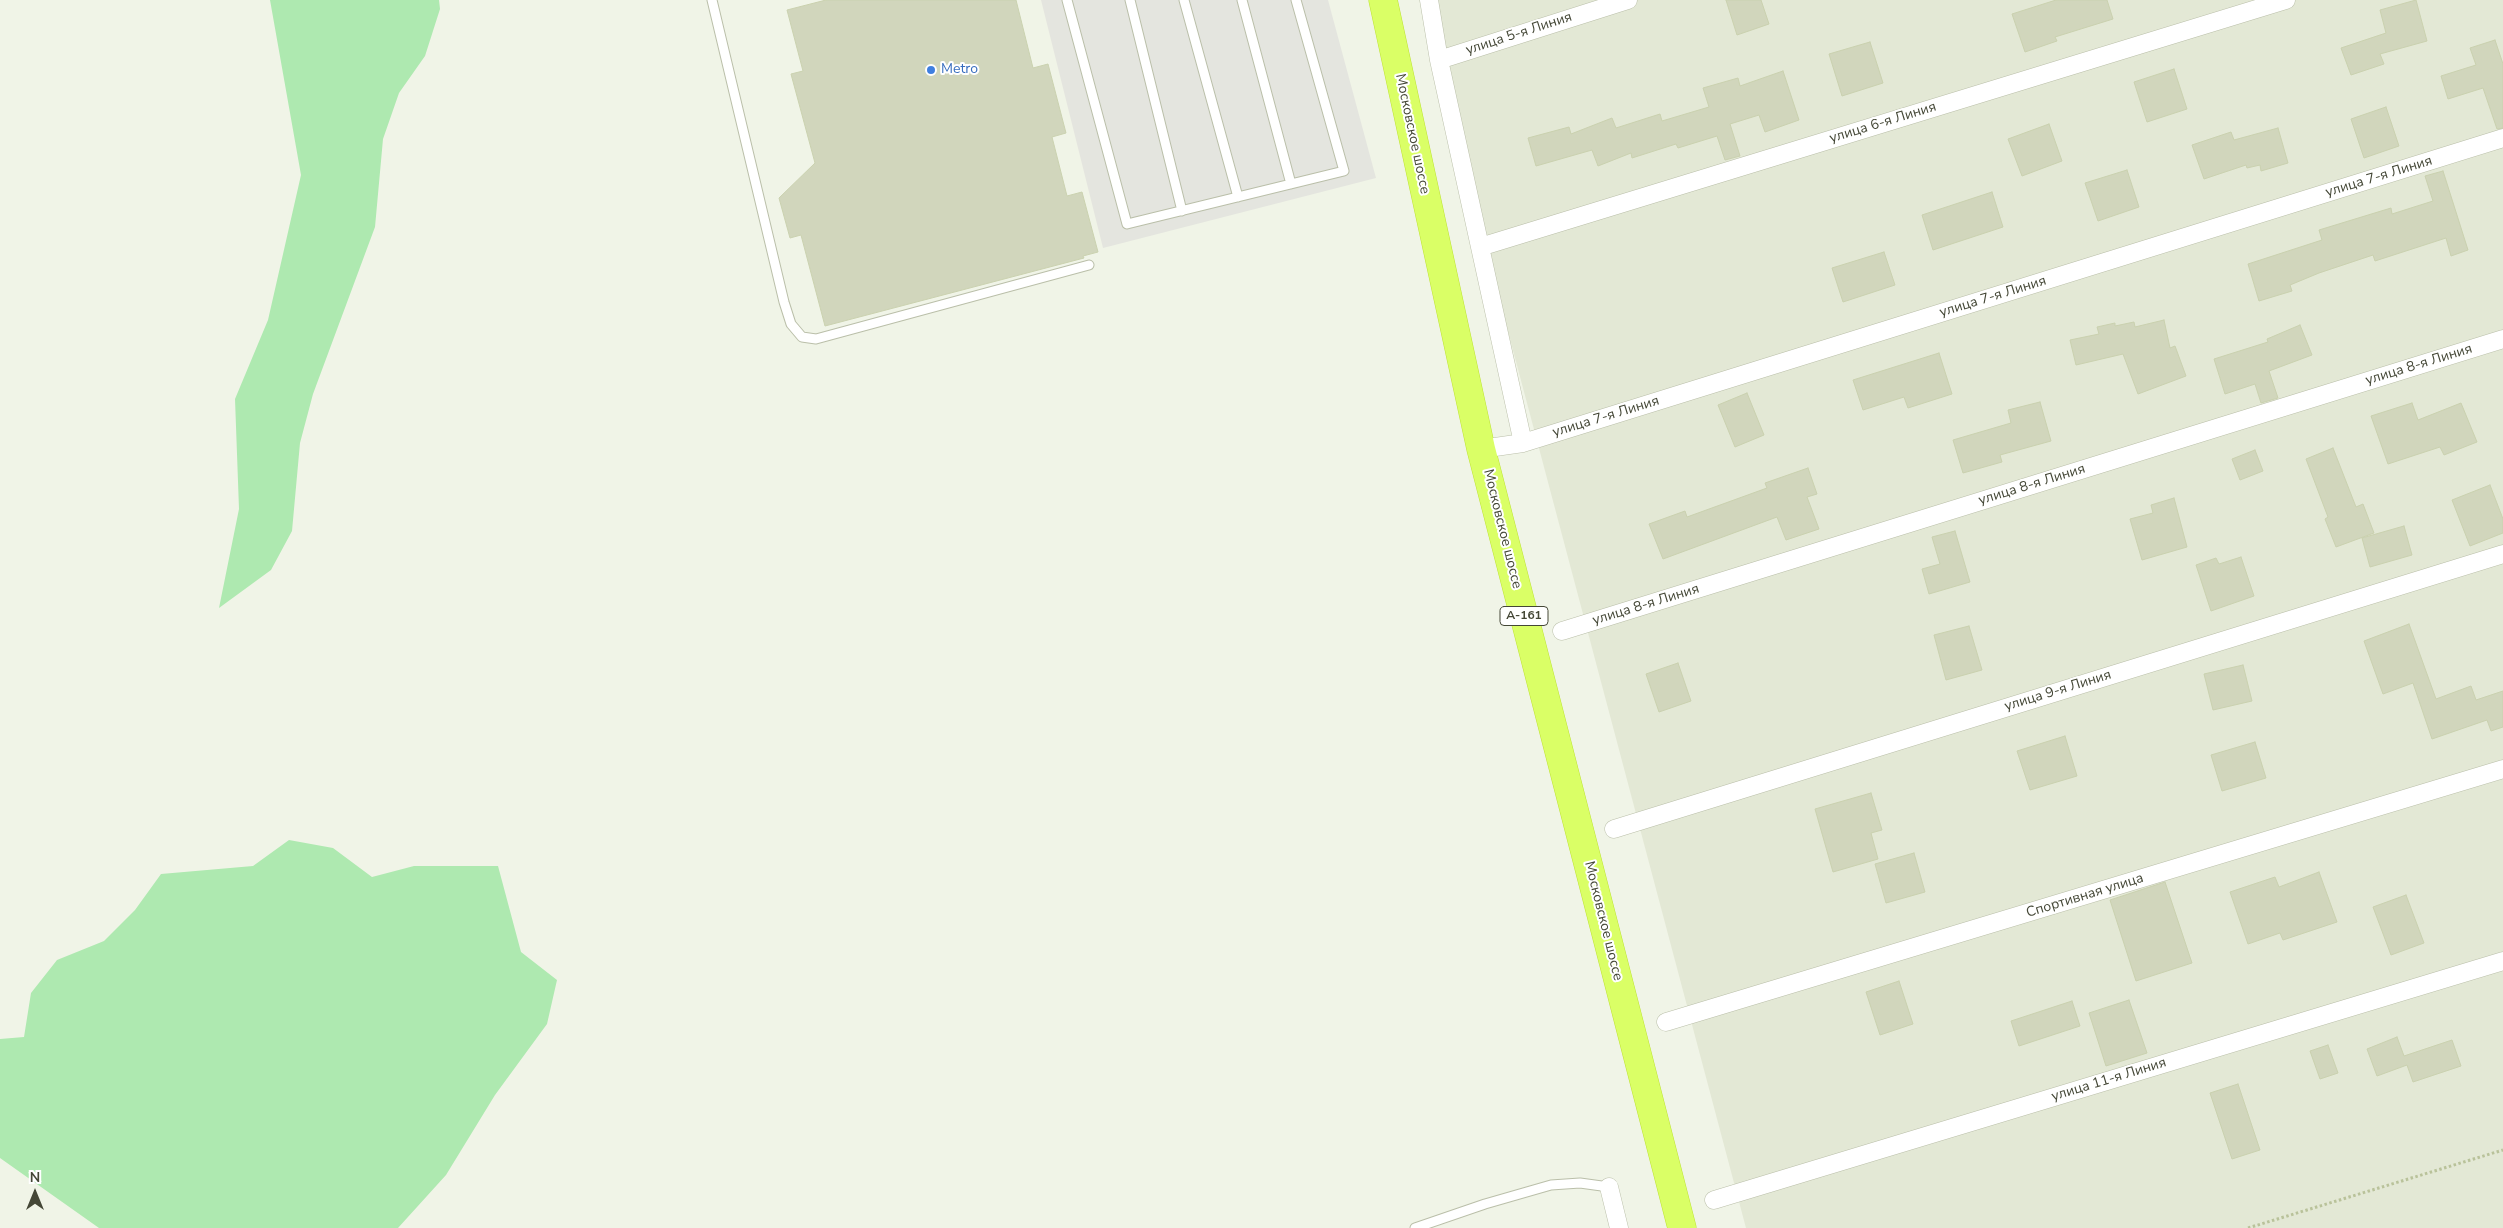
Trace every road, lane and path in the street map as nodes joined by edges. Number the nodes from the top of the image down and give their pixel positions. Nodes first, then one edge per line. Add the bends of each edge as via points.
1 (712, 0) edge
2 (1067, 0) edge
3 (1130, 0) edge
4 (1184, 0) edge
5 (1242, 0) edge
6 (1296, 0) edge
7 (1383, 0) edge
8 (1429, 0) edge
9 (1628, 0) edge
10 (2286, 0) edge
11 (1439, 60) junction
12 (2503, 138) edge
13 (1292, 184) junction
14 (1238, 197) junction
15 (1182, 211) junction
16 (1480, 247) junction
17 (1089, 264) dead end
18 (2503, 338) edge
19 (1523, 442) junction
20 (1481, 449) junction
21 (2503, 554) edge
22 (1562, 631) dead end
23 (2503, 769) edge
24 (1614, 829) dead end
25 (2503, 961) edge
26 (1666, 1022) dead end
27 (2503, 1150) edge
28 (1609, 1187) joint
29 (1714, 1200) dead end
30 (1415, 1228) edge
31 (1619, 1228) edge
32 (1682, 1228) edge
33 (2248, 1228) edge

1 - 17 lane via 784,302 791,324 802,337 816,339
2 - 15 lane via 1127,224
3 - 15 lane
4 - 14 lane
5 - 13 lane
6 - 13 lane via 1344,171
7 - 20 highway, Московское шоссе / А-161
8 - 11 street
9 - 11 street, улица 5-я Линия
10 - 16 street, улица 6-я Линия
11 - 16 street
12 - 19 street, улица 7-я Линия
13 - 14 lane
14 - 15 lane
16 - 19 street
18 - 22 street, улица 8-я Линия
19 - 20 street, улица 7-я Линия
20 - 32 highway, Московское шоссе / А-161
21 - 24 street, улица 9-я Линия
23 - 26 street, Спортивная улица
25 - 29 street, улица 11-я Линия
27 - 33 path
28 - 30 lane via 1580,1183 1551,1185
28 - 31 street

